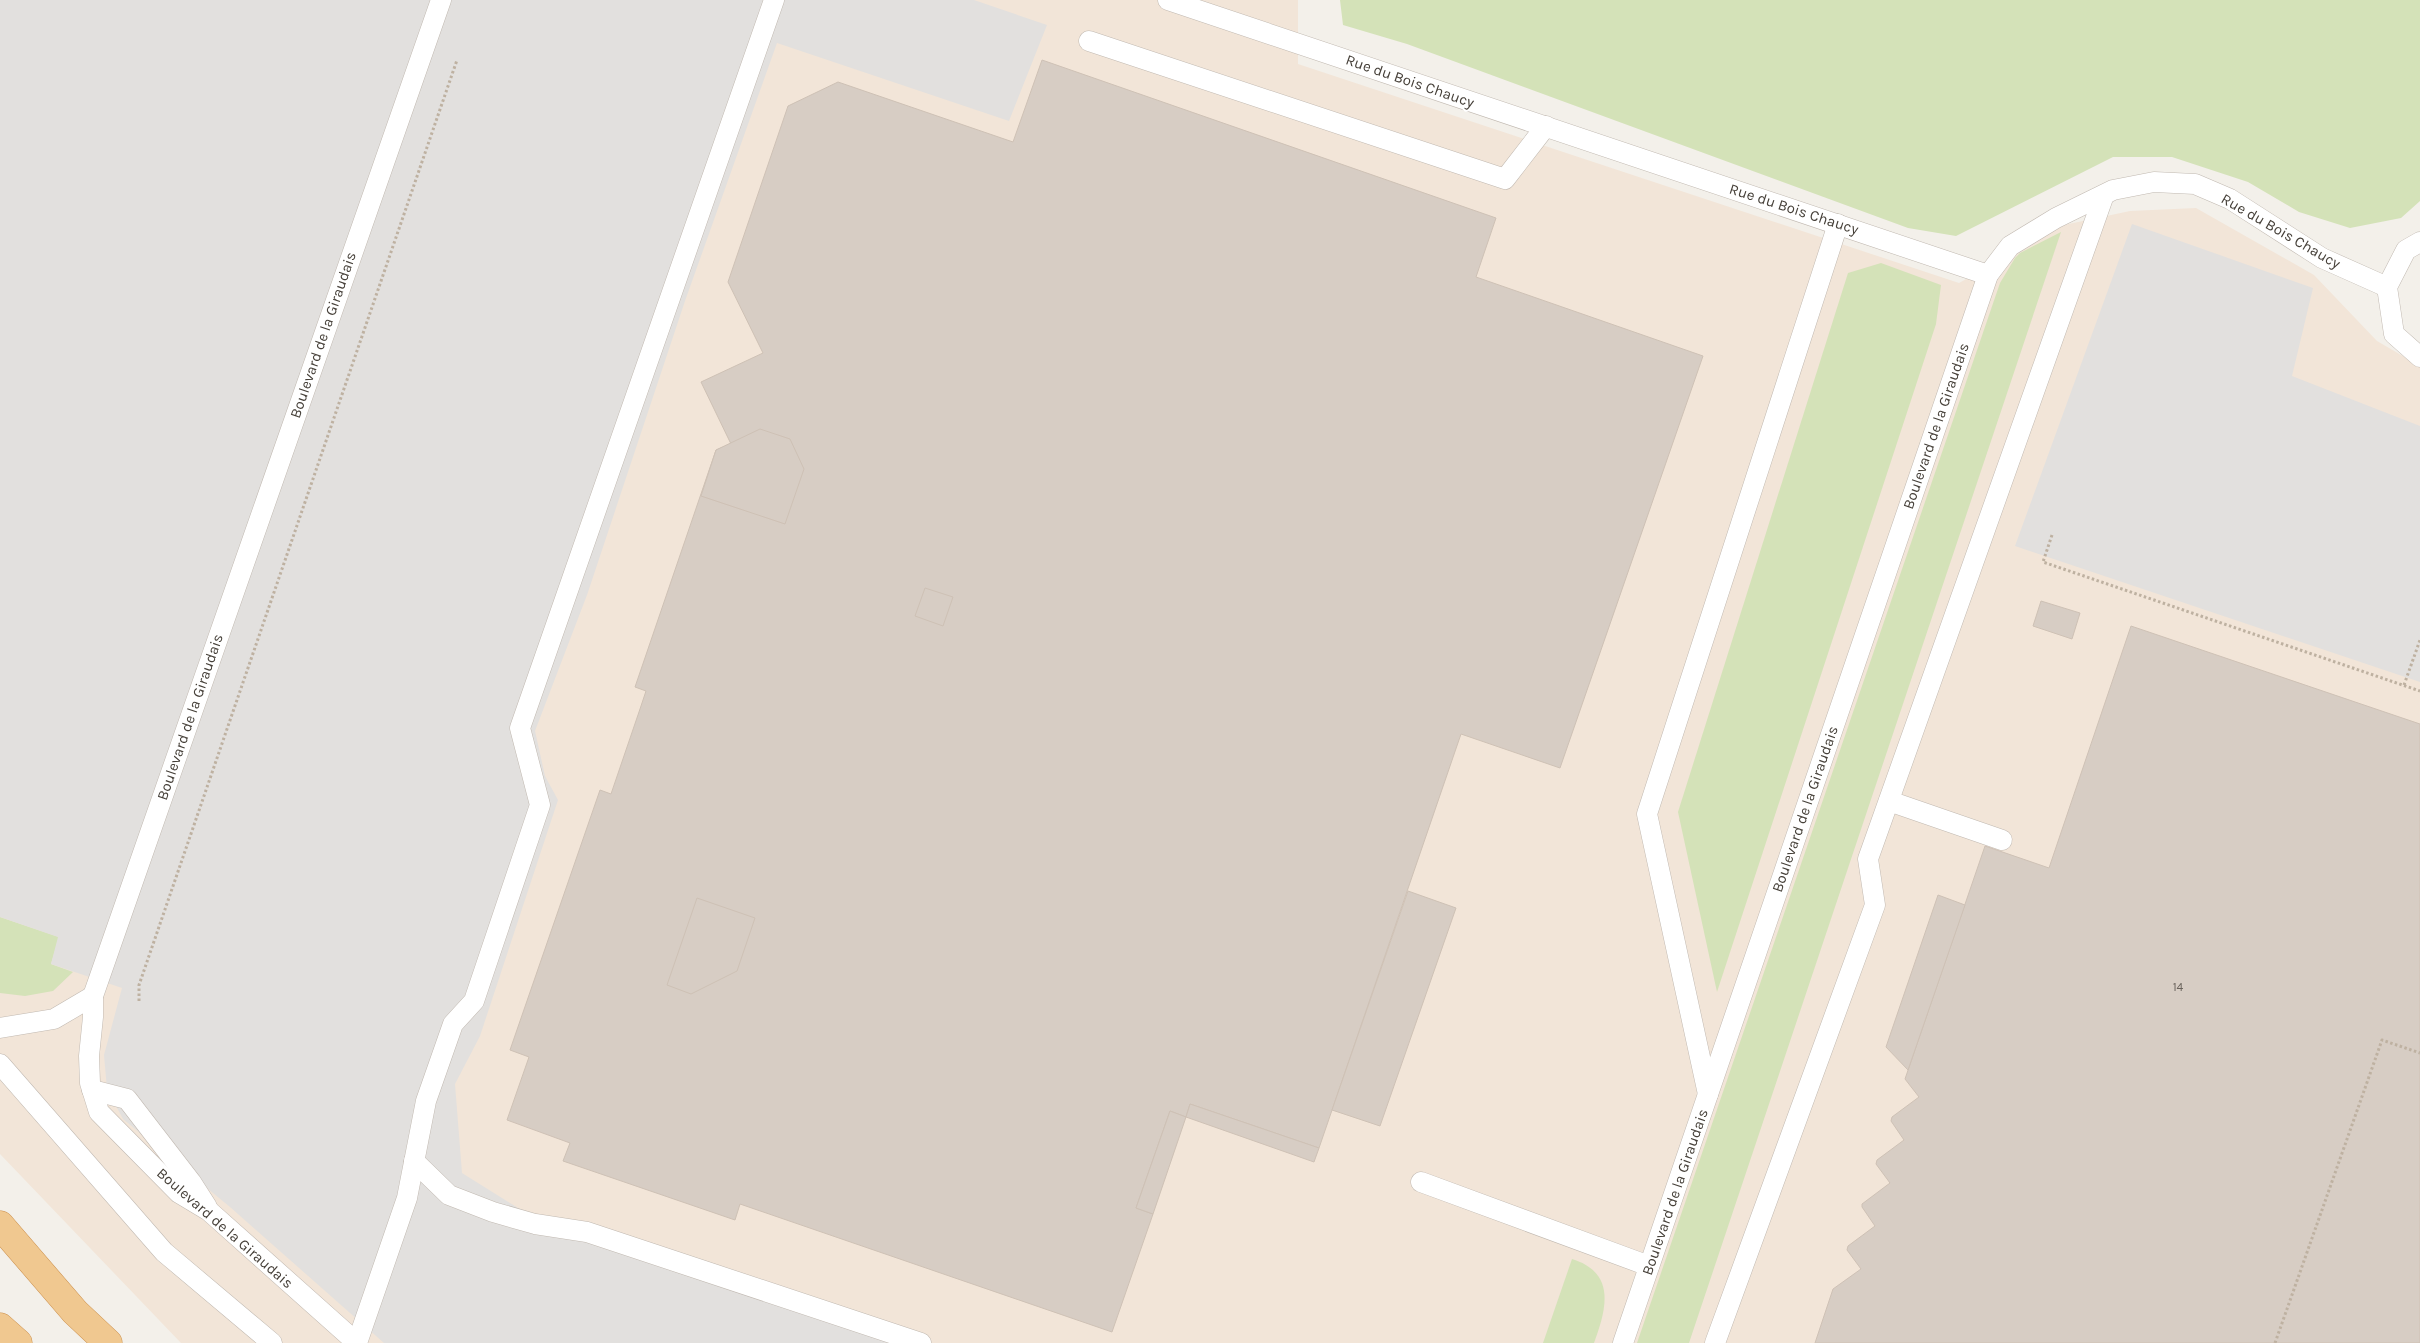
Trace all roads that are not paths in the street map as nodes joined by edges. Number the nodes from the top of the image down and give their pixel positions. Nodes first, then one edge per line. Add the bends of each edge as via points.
1 (441, 0) edge
2 (774, 0) edge
3 (1168, 0) edge
4 (1088, 41) dead end
5 (1546, 126) junction
6 (2104, 196) junction
7 (1838, 224) junction
8 (2420, 242) edge
9 (1988, 275) junction
10 (2387, 287) junction
11 (2420, 357) edge
12 (1889, 801) junction
13 (2002, 840) dead end
14 (93, 996) junction
15 (0, 1028) edge
16 (0, 1064) edge
17 (92, 1090) junction
18 (1708, 1094) junction
19 (414, 1161) junction
20 (1421, 1182) dead end
21 (209, 1211) junction
22 (0, 1225) edge
23 (1649, 1266) junction
24 (0, 1327) edge
25 (18, 1343) edge
26 (108, 1343) edge
27 (272, 1343) edge
28 (357, 1343) edge
29 (921, 1343) edge
30 (1623, 1343) edge
31 (1714, 1343) edge

1 - 14 lane, Boulevard de la Giraudais
2 - 19 lane via 520,728 540,805 474,1001 453,1024 426,1101
3 - 5 lane, Rue du Bois Chaucy
4 - 5 lane via 1505,178
5 - 7 lane, Rue du Bois Chaucy
6 - 9 lane, Rue du Bois Chaucy via 2056,218 2010,246
6 - 10 lane, Rue du Bois Chaucy via 2113,190 2154,182 2195,184 2230,199 2322,258
6 - 12 lane
7 - 9 lane, Rue du Bois Chaucy
7 - 18 lane via 1647,814
8 - 10 lane via 2406,250
9 - 18 lane, Boulevard de la Giraudais
10 - 11 lane via 2394,334
12 - 13 lane
12 - 31 lane via 1868,859 1876,905
14 - 15 lane via 54,1019
14 - 17 lane, Boulevard de la Giraudais via 89,1056
16 - 27 lane via 164,1252
17 - 21 lane, Boulevard de la Giraudais via 99,1112 179,1193
17 - 21 lane via 127,1099 191,1182
18 - 23 lane, Boulevard de la Giraudais
19 - 28 lane via 408,1198
19 - 29 lane via 449,1195 493,1212 535,1224 587,1232
20 - 23 lane
21 - 28 lane, Boulevard de la Giraudais
22 - 26 highway via 74,1312
23 - 30 lane, Boulevard de la Giraudais
24 - 25 highway

